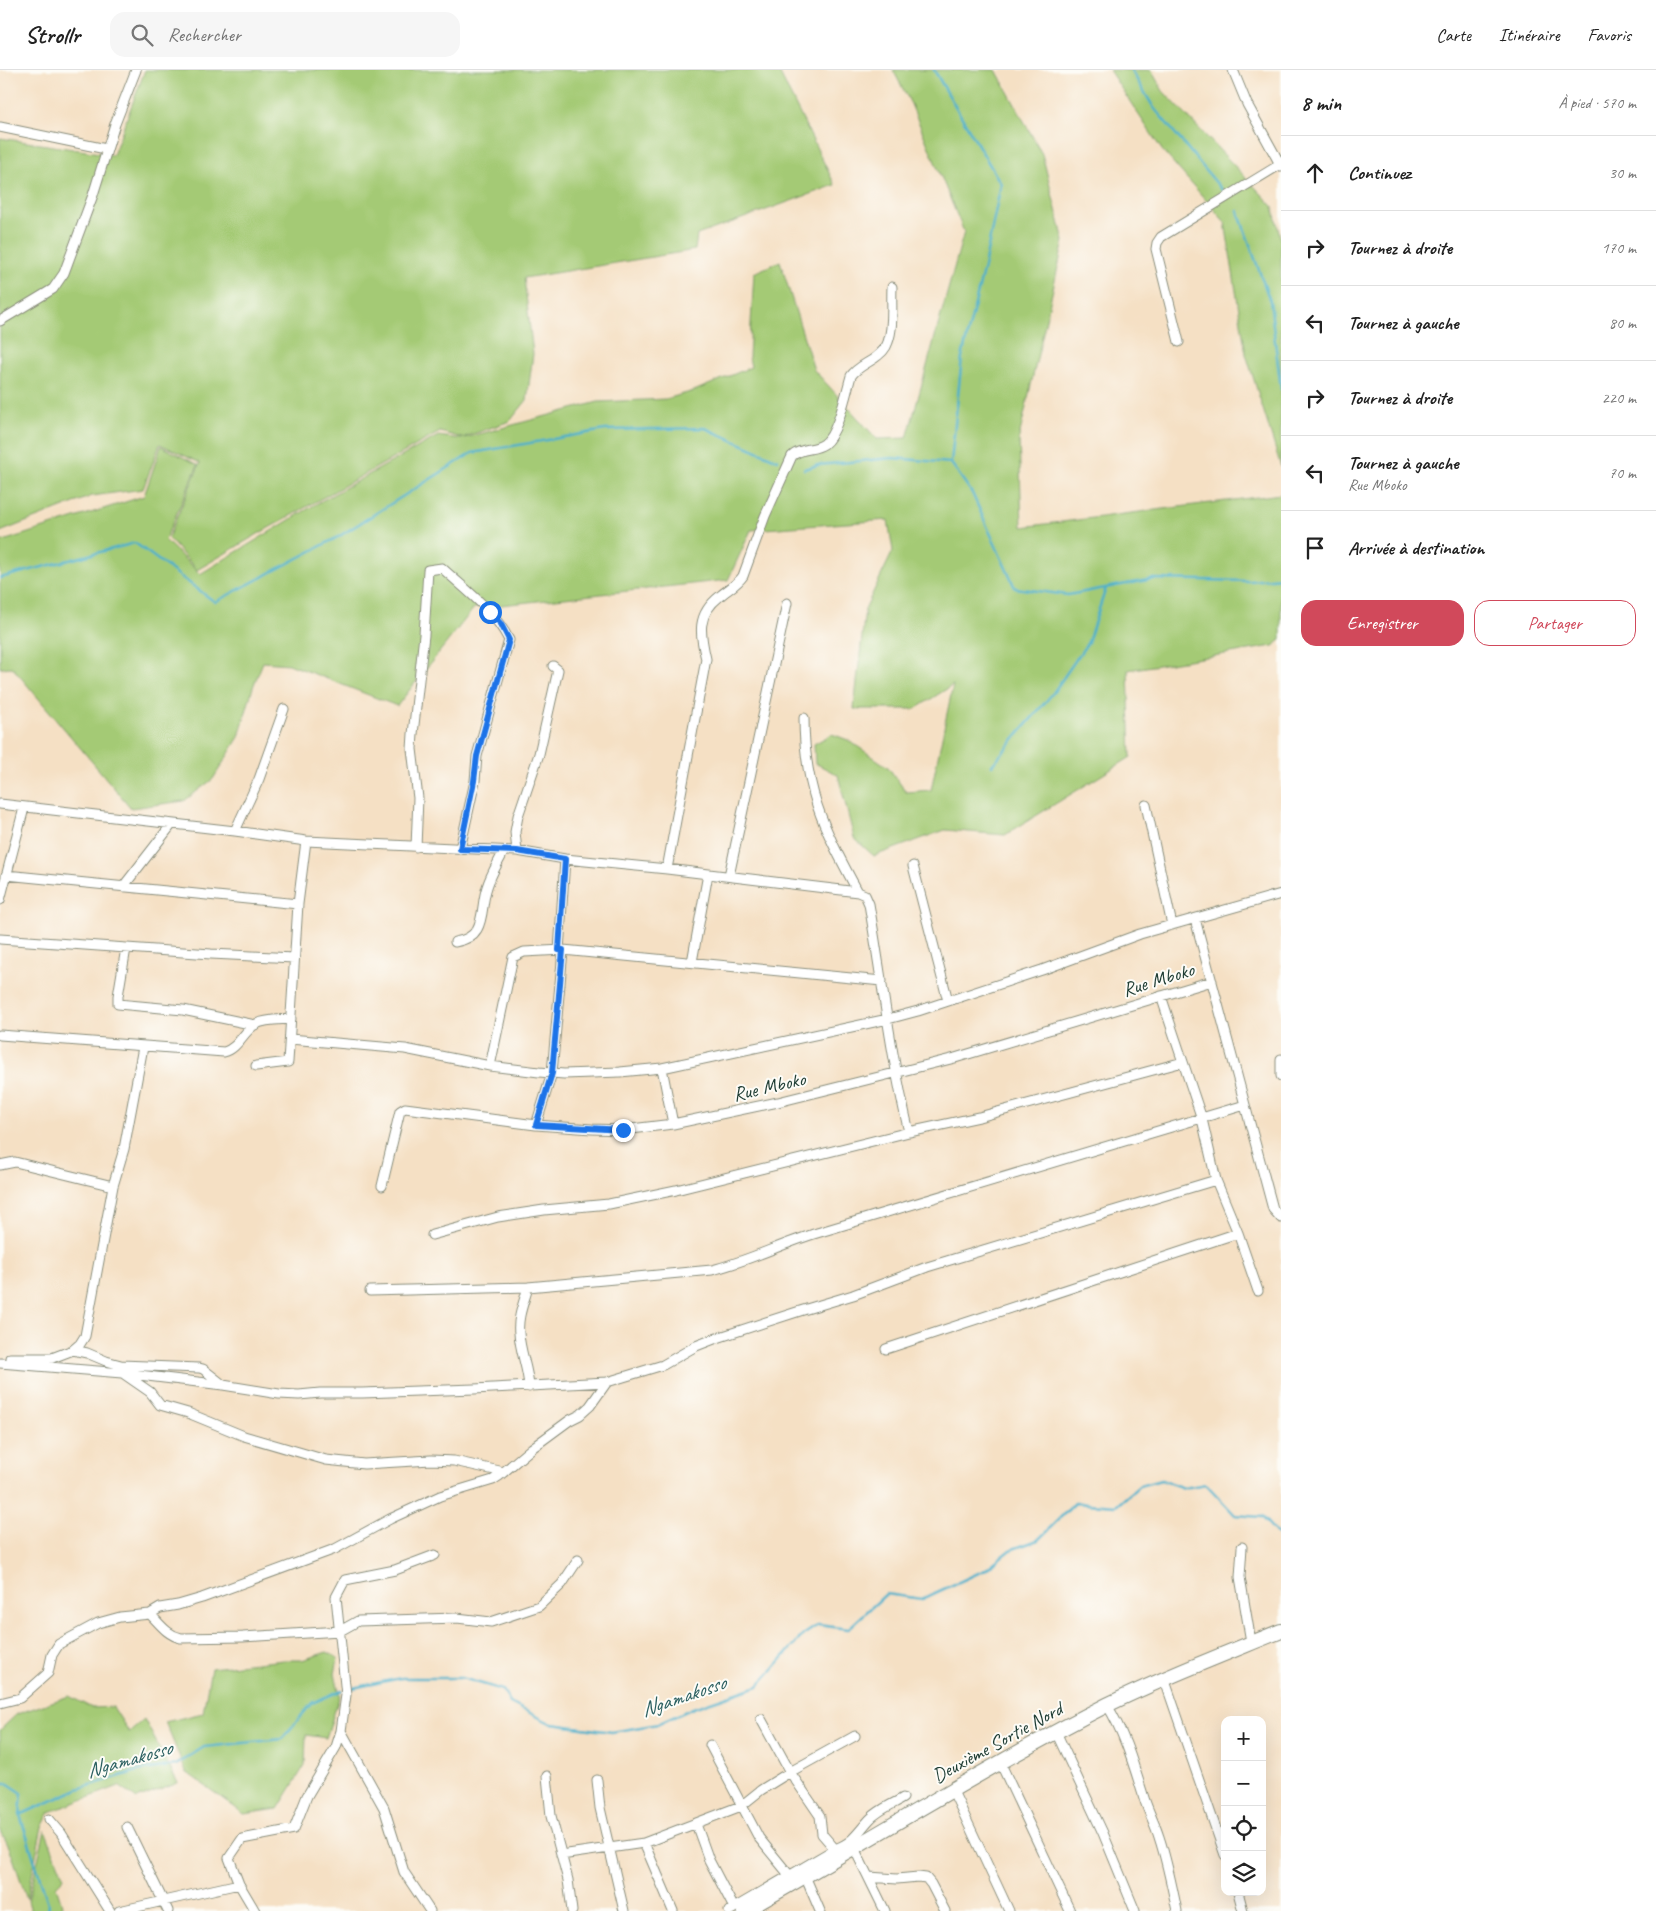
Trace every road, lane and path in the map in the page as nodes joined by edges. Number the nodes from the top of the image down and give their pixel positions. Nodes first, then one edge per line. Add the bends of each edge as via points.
1 (136, 70) edge
2 (1233, 70) edge
3 (0, 127) edge
4 (106, 149) junction
5 (1281, 165) edge
6 (892, 287) dead end
7 (0, 321) edge
8 (1179, 342) dead end
9 (787, 603) dead end
10 (553, 666) dead end
11 (284, 709) dead end
12 (804, 718) dead end
13 (0, 804) edge
14 (1146, 805) dead end
15 (24, 808) junction
16 (172, 824) junction
17 (235, 830) junction
18 (306, 841) junction
19 (416, 847) junction
20 (460, 849) junction
21 (504, 851) junction
22 (517, 851) junction
23 (565, 859) junction
24 (913, 866) dead end
25 (667, 869) junction
26 (708, 874) junction
27 (6, 875) junction
28 (729, 876) junction
29 (123, 887) junction
30 (858, 892) junction
31 (1281, 894) edge
32 (0, 900) edge
33 (298, 904) junction
34 (1195, 919) junction
35 (1172, 925) junction
36 (0, 939) edge
37 (455, 942) dead end
38 (126, 948) junction
39 (561, 950) junction
40 (294, 958) junction
41 (692, 962) junction
42 (882, 981) junction
43 (1212, 981) junction
44 (1161, 996) junction
45 (948, 1001) junction
46 (291, 1019) junction
47 (888, 1019) junction
48 (255, 1025) junction
49 (0, 1036) edge
50 (290, 1039) junction
51 (142, 1047) junction
52 (1281, 1058) edge
53 (1183, 1062) junction
54 (256, 1066) dead end
55 (490, 1066) junction
56 (662, 1068) junction
57 (552, 1073) junction
58 (895, 1074) junction
59 (1281, 1076) edge
60 (1245, 1105) junction
61 (1202, 1119) junction
62 (673, 1124) junction
63 (536, 1125) junction
64 (909, 1132) junction
65 (0, 1165) edge
66 (1216, 1180) junction
67 (113, 1186) junction
68 (382, 1186) dead end
69 (1281, 1218) edge
70 (1238, 1233) junction
71 (432, 1235) dead end
72 (528, 1288) junction
73 (1258, 1290) dead end
74 (370, 1291) dead end
75 (886, 1349) dead end
76 (73, 1350) junction
77 (0, 1357) edge
78 (0, 1363) edge
79 (122, 1373) junction
80 (607, 1382) junction
81 (224, 1385) junction
82 (529, 1387) junction
83 (504, 1472) junction
84 (1242, 1547) dead end
85 (435, 1555) dead end
86 (578, 1560) dead end
87 (150, 1614) junction
88 (340, 1631) junction
89 (1281, 1631) edge
90 (1251, 1642) junction
91 (1164, 1678) junction
92 (20, 1698) junction
93 (0, 1703) edge
94 (1107, 1705) junction
95 (0, 1709) edge
96 (761, 1719) dead end
97 (341, 1731) junction
98 (1056, 1732) junction
99 (855, 1736) dead end
100 (710, 1744) dead end
101 (1000, 1762) junction
102 (790, 1772) junction
103 (547, 1776) dead end
104 (596, 1780) dead end
105 (952, 1789) junction
106 (903, 1798) dead end
107 (741, 1806) junction
108 (50, 1819) dead end
109 (696, 1824) junction
110 (127, 1827) dead end
111 (644, 1843) junction
112 (854, 1848) junction
113 (608, 1849) junction
114 (835, 1849) junction
115 (1224, 1851) edge
116 (561, 1855) junction
117 (790, 1876) junction
118 (805, 1876) junction
119 (869, 1877) junction
120 (239, 1884) junction
121 (1239, 1896) edge
122 (163, 1901) junction
123 (743, 1909) edge
124 (110, 1911) edge
125 (119, 1911) edge
126 (168, 1911) edge
127 (255, 1911) edge
128 (430, 1911) edge
129 (572, 1911) edge
130 (624, 1911) edge
131 (673, 1911) edge
132 (820, 1911) edge
133 (885, 1911) edge
134 (945, 1911) edge
135 (1009, 1911) edge
136 (1070, 1911) edge
137 (1136, 1911) edge
138 (1177, 1911) edge
139 (1243, 1911) edge

1 - 4 street
2 - 5 street via 1247,104
3 - 4 street
4 - 7 street via 64,273 53,288
5 - 8 street via 1157,243
6 - 25 street via 888,343 851,376 830,438 819,446 798,451 792,456 743,576 705,613 701,637 706,659
9 - 28 street
10 - 22 street via 558,670 556,685 539,754 518,816 515,832
11 - 17 street via 259,780
12 - 30 street via 816,803
13 - 15 street
14 - 35 street
15 - 16 street
15 - 27 street
16 - 17 street
16 - 29 street
17 - 18 street
18 - 19 street
18 - 33 street
19 - 20 street
19 - 20 street via 418,798 412,750 428,570 442,568 490,612 509,640 477,756
20 - 21 street
21 - 22 street
21 - 37 street via 486,888 483,914 477,929 466,940
22 - 23 street
23 - 25 street
23 - 39 street
24 - 45 street
25 - 26 street
26 - 28 street
26 - 41 street
27 - 29 street
27 - 32 street
28 - 30 street
29 - 33 street
30 - 42 street via 865,895 869,904
31 - 34 street
33 - 40 street
34 - 35 street
34 - 43 street
35 - 45 street
36 - 38 street
38 - 40 street
38 - 48 street via 118,1004 183,1010
39 - 41 street
39 - 55 street via 520,953 513,957
39 - 57 street
40 - 46 street
41 - 42 street
42 - 47 street
43 - 44 street, Rue Mboko
43 - 60 street
44 - 53 street
44 - 58 street, Rue Mboko
45 - 47 street
46 - 48 street via 262,1021
46 - 50 street
47 - 56 street
47 - 58 street
48 - 51 street via 234,1047 224,1052
49 - 51 street
50 - 54 street via 288,1062
50 - 55 street via 405,1049
51 - 67 street via 124,1149
52 - 59 street
53 - 61 street
53 - 64 street via 978,1117
55 - 57 street
56 - 57 street
56 - 62 street
57 - 63 street
58 - 62 street, Rue Mboko
58 - 64 street
60 - 61 street
60 - 69 street via 1273,1209
61 - 66 street
61 - 72 street via 817,1232 738,1264 712,1270
62 - 63 street, Rue Mboko via 623,1130
63 - 68 street, Rue Mboko via 402,1109
64 - 71 street via 676,1190 609,1204 498,1217
65 - 67 street via 15,1162
66 - 70 street
66 - 80 street via 927,1267 853,1296 714,1339 663,1366
67 - 76 street via 85,1336
70 - 73 street
70 - 75 street
72 - 74 street
72 - 82 street via 518,1332
76 - 77 street via 52,1358
76 - 81 street via 87,1352 111,1363 203,1369
78 - 79 street
79 - 81 street
79 - 83 street via 150,1392 160,1405 244,1436 326,1460 364,1464 454,1461
80 - 82 street
80 - 83 street via 580,1415
81 - 82 street via 299,1395
83 - 87 street via 493,1480 440,1496 398,1515 335,1549
84 - 90 street via 1240,1577
85 - 88 street via 395,1570 344,1580 336,1596
86 - 88 street via 562,1584 539,1606 491,1622 457,1618 358,1621
87 - 88 street via 167,1632 182,1638
87 - 92 street via 98,1623 59,1644 52,1655 48,1673
88 - 97 street via 346,1680
89 - 90 main road, Deuxième Sortie Nord
90 - 91 main road, Deuxième Sortie Nord
91 - 94 main road, Deuxième Sortie Nord
91 - 115 street
92 - 93 street
92 - 95 street
94 - 98 main road, Deuxième Sortie Nord
94 - 138 street via 1126,1741 1158,1834
96 - 102 street
97 - 120 street via 336,1747 307,1796 294,1829 242,1839 229,1858
97 - 128 street via 384,1808 404,1872
98 - 101 main road, Deuxième Sortie Nord
98 - 137 street
99 - 102 street
100 - 107 street
101 - 105 main road, Deuxième Sortie Nord
101 - 136 street
102 - 107 street
102 - 114 street via 820,1816 822,1834
103 - 116 street via 551,1816
104 - 113 street
105 - 112 main road, Deuxième Sortie Nord
105 - 135 street
106 - 114 street via 870,1818 848,1844
107 - 109 street
107 - 117 street via 759,1838
108 - 124 street
109 - 111 street
109 - 123 street via 709,1860
110 - 122 street
111 - 113 street
111 - 131 street
112 - 118 main road, Deuxième Sortie Nord
112 - 119 street
113 - 116 street
113 - 130 street
114 - 117 street
116 - 129 street
117 - 123 street
118 - 123 main road, Deuxième Sortie Nord
118 - 132 street
119 - 133 street
119 - 134 street via 926,1878
120 - 122 street
120 - 127 street
121 - 139 street
122 - 125 street
122 - 126 street

